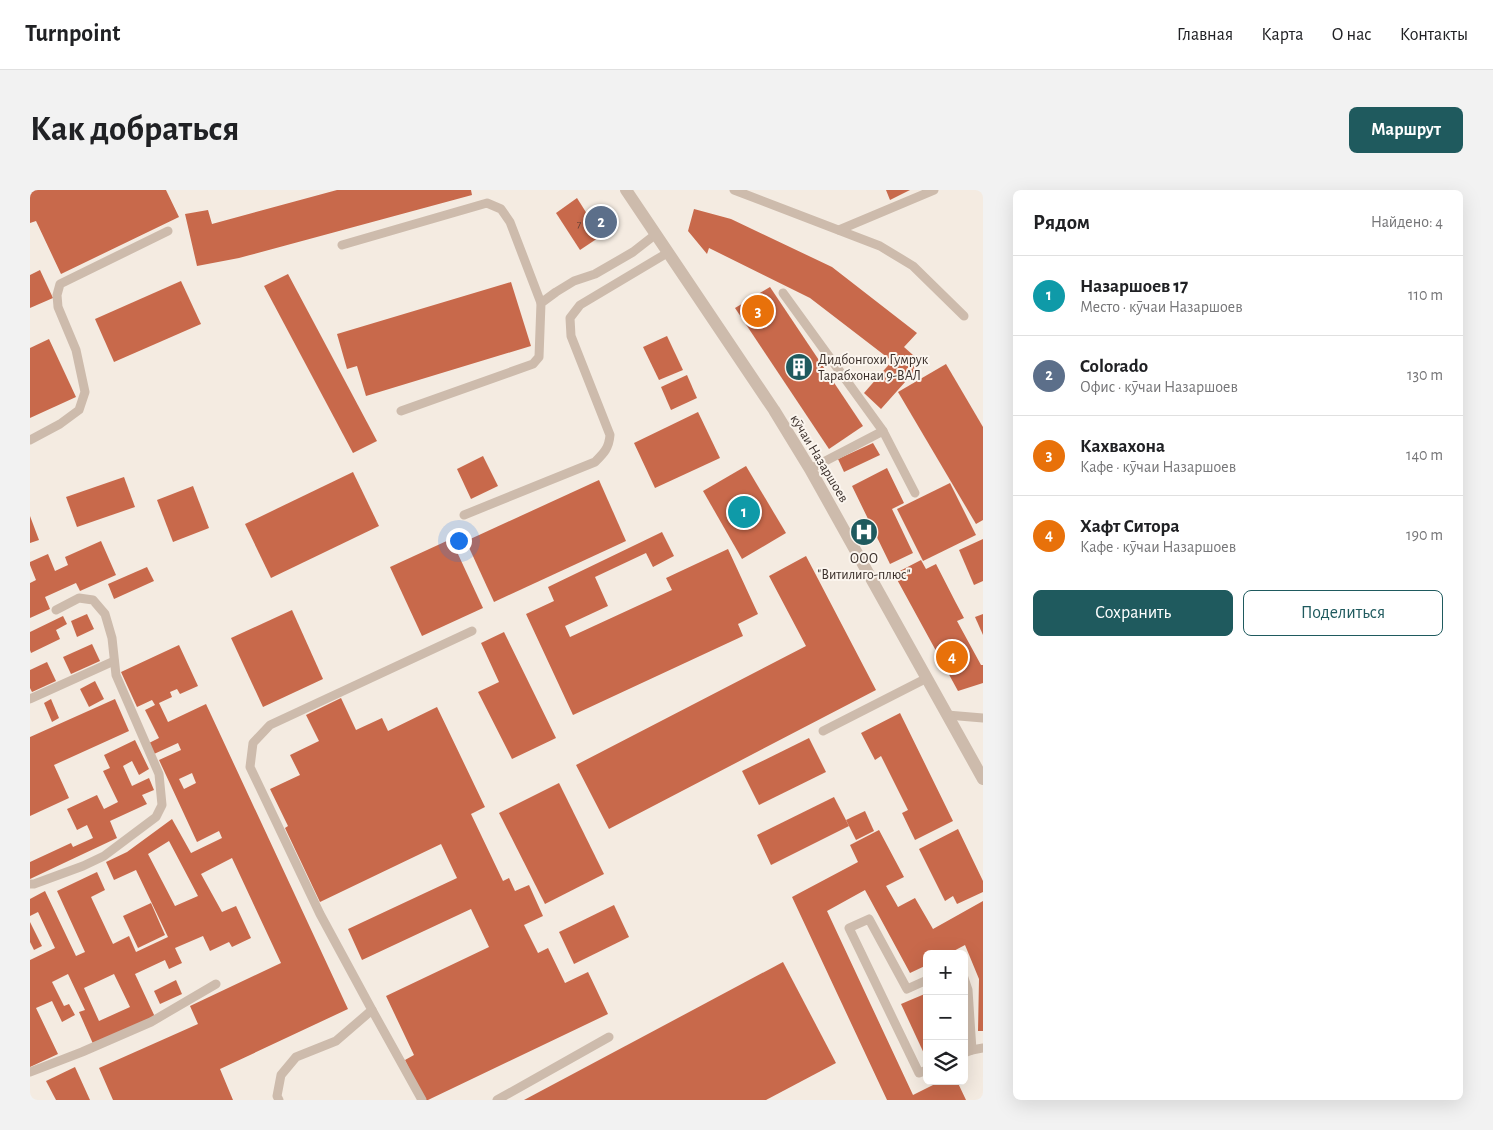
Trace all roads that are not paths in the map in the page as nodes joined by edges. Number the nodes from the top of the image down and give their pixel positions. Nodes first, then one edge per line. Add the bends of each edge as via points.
1 (626, 190) edge
2 (734, 190) edge
3 (934, 190) edge
4 (839, 230) junction
5 (168, 231) dead end
6 (656, 234) junction
7 (342, 245) dead end
8 (669, 252) junction
9 (783, 293) dead end
10 (541, 303) junction
11 (964, 316) dead end
12 (402, 411) dead end
13 (883, 431) junction
14 (30, 440) edge
15 (810, 469) junction
16 (915, 493) dead end
17 (464, 515) dead end
18 (56, 610) dead end
19 (472, 631) dead end
20 (114, 661) junction
21 (927, 678) junction
22 (30, 699) edge
23 (947, 715) junction
24 (983, 718) edge
25 (823, 731) dead end
26 (983, 779) edge
27 (30, 884) edge
28 (923, 982) edge
29 (216, 984) dead end
30 (968, 995) edge
31 (372, 1010) junction
32 (609, 1037) dead end
33 (968, 1040) edge
34 (983, 1048) edge
35 (968, 1051) edge
36 (30, 1072) edge
37 (923, 1072) edge
38 (279, 1100) edge
39 (422, 1100) edge
40 (497, 1100) edge

1 - 6 street, кӯчаи Назаршоев
2 - 4 lane
3 - 4 lane
4 - 11 lane via 880,246 913,266
5 - 14 lane via 60,284 58,307 76,350 85,392 79,410
6 - 8 street, кӯчаи Назаршоев
6 - 10 lane via 633,252 596,274 562,288
7 - 10 lane via 487,202 501,209 510,222
8 - 15 street, кӯчаи Назаршоев
8 - 17 lane via 580,305 570,318 571,336 610,435 610,444 605,452 595,462
9 - 13 lane
10 - 12 lane via 540,357 533,364
13 - 15 lane
13 - 16 lane
15 - 21 street, кӯчаи Назаршоев
18 - 20 lane via 79,598 92,600 105,614
19 - 31 lane via 270,725 253,743 250,766 320,914
20 - 22 lane
20 - 27 lane via 121,689 159,774 162,805 156,817 104,856
21 - 23 street, кӯчаи Назаршоев
21 - 25 lane
23 - 24 lane
23 - 26 street, кӯчаи Назаршоев
28 - 37 lane via 907,989 869,919 849,928 919,1073
29 - 36 lane via 151,1022
30 - 33 lane
31 - 38 lane via 336,1041 296,1057 281,1075
31 - 39 lane
32 - 40 lane
34 - 35 lane

